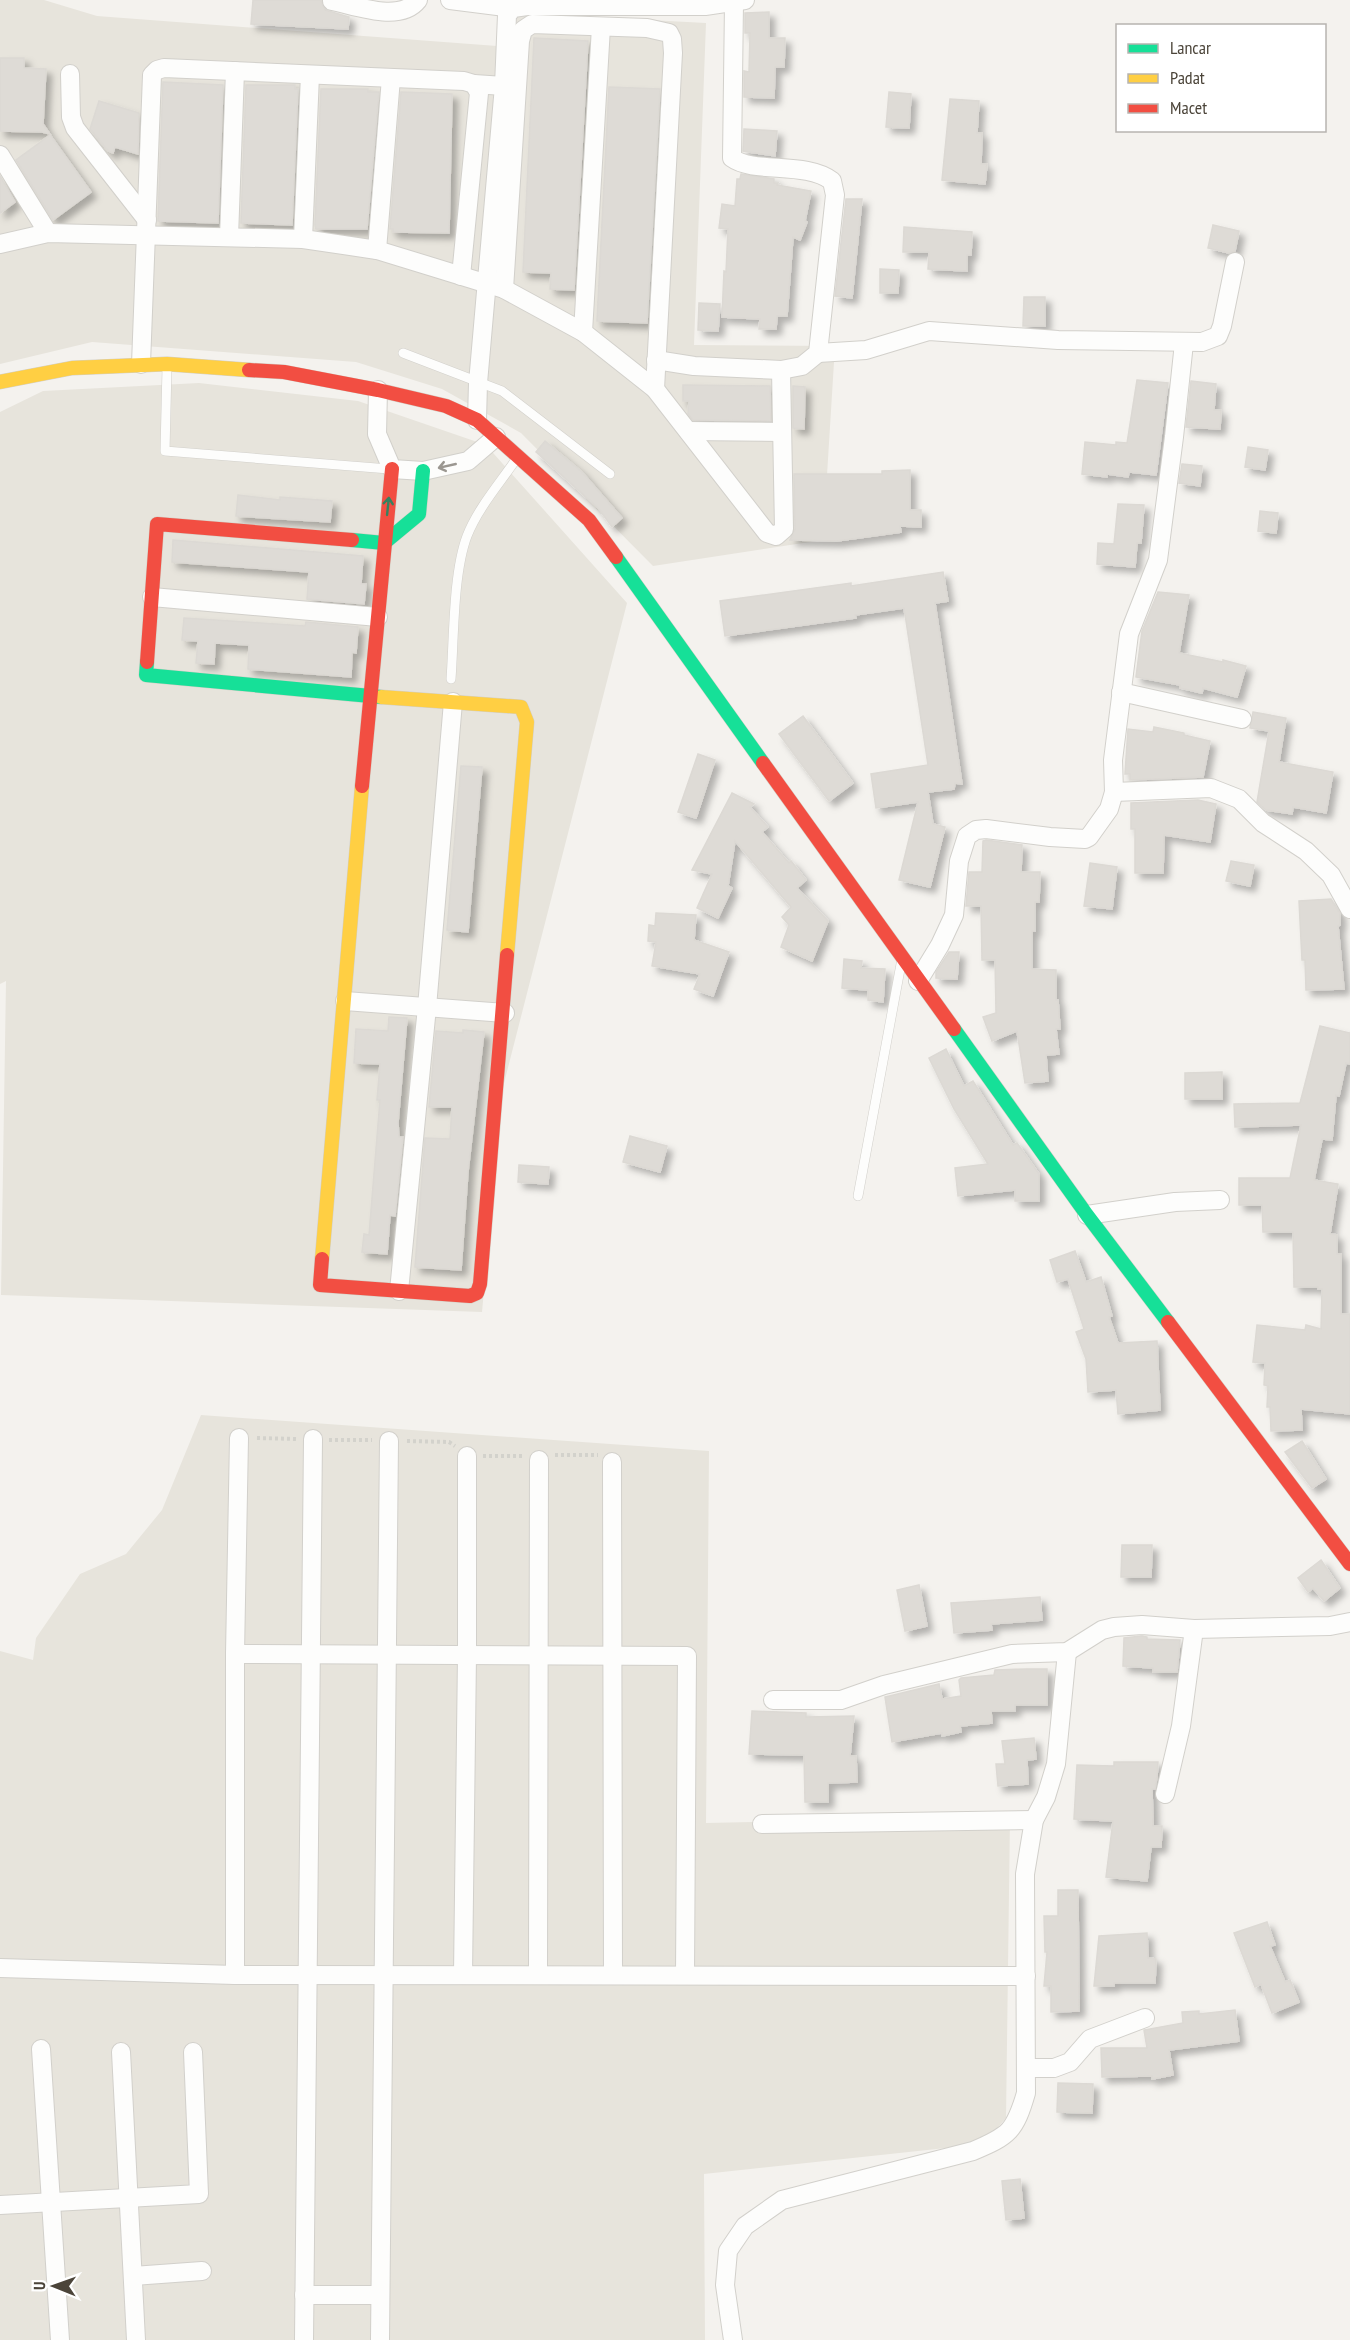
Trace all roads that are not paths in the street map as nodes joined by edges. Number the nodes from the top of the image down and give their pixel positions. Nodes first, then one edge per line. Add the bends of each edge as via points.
1 (418, 0) edge
2 (450, 0) edge
3 (332, 1) edge
4 (740, 2) edge
5 (492, 3) edge
6 (604, 3) edge
7 (513, 8) junction
8 (601, 27) junction
9 (235, 71) junction
10 (70, 74) dead end
11 (310, 75) junction
12 (391, 78) junction
13 (474, 84) junction
14 (504, 86) junction
15 (0, 155) edge
16 (147, 228) junction
17 (48, 233) junction
18 (229, 237) junction
19 (303, 239) junction
20 (0, 244) edge
21 (377, 250) junction
22 (1235, 262) dead end
23 (460, 276) junction
24 (496, 287) junction
25 (583, 332) junction
26 (1184, 343) junction
27 (403, 353) dead end
28 (818, 353) junction
29 (656, 360) junction
30 (141, 364) junction
31 (167, 364) junction
32 (781, 370) junction
33 (0, 382) edge
34 (478, 382) junction
35 (655, 389) junction
36 (378, 390) junction
37 (477, 420) junction
38 (688, 431) junction
39 (782, 432) junction
40 (496, 436) junction
41 (518, 456) junction
42 (392, 469) junction
43 (423, 471) junction
44 (610, 474) dead end
45 (384, 543) junction
46 (152, 597) junction
47 (378, 617) junction
48 (451, 679) dead end
49 (1121, 692) junction
50 (369, 696) junction
51 (453, 702) junction
52 (1242, 719) dead end
53 (1114, 792) junction
54 (1350, 909) edge
55 (902, 958) junction
56 (918, 981) junction
57 (345, 1000) junction
58 (427, 1007) junction
59 (504, 1012) junction
60 (858, 1196) dead end
61 (1220, 1200) dead end
62 (1087, 1215) junction
63 (399, 1291) junction
64 (238, 1438) road end
65 (313, 1439) road end
66 (389, 1441) road end
67 (467, 1456) road end
68 (539, 1460) road end
69 (612, 1462) road end
70 (1350, 1564) edge
71 (1350, 1622) edge
72 (1194, 1629) junction
73 (1067, 1652) junction
74 (236, 1654) junction
75 (311, 1654) junction
76 (387, 1655) junction
77 (467, 1655) junction
78 (538, 1655) junction
79 (612, 1656) junction
80 (773, 1701) dead end
81 (1166, 1794) dead end
82 (1034, 1820) junction
83 (762, 1824) dead end
84 (0, 1968) edge
85 (235, 1975) junction
86 (308, 1975) junction
87 (384, 1975) junction
88 (463, 1975) junction
89 (538, 1975) junction
90 (612, 1975) junction
91 (685, 1975) junction
92 (1026, 1976) junction
93 (1145, 2018) dead end
94 (41, 2049) dead end
95 (121, 2052) dead end
96 (193, 2052) dead end
97 (1026, 2068) junction
98 (129, 2198) junction
99 (51, 2202) junction
100 (0, 2205) edge
101 (202, 2271) dead end
102 (133, 2276) junction
103 (304, 2295) junction
104 (381, 2295) junction
105 (60, 2340) edge
106 (136, 2340) edge
107 (304, 2340) edge
108 (380, 2340) edge
109 (733, 2340) edge

1 - 3 street via 406,11 394,13
2 - 5 street
4 - 6 street via 705,6
4 - 28 street via 732,158 825,175 832,181 835,195
5 - 7 street
6 - 7 street
7 - 14 street via 507,15
8 - 24 street via 532,24 523,30
8 - 25 street
8 - 29 street via 660,30 672,39
9 - 11 street
9 - 16 street via 164,68 152,75
9 - 18 street
10 - 16 street via 75,128
11 - 12 street
11 - 19 street
12 - 13 street
12 - 21 street
13 - 14 street
13 - 23 street via 479,93
14 - 24 street
15 - 17 street
16 - 17 street
16 - 18 street
16 - 30 street
17 - 20 street
18 - 19 street
19 - 21 street
21 - 23 street
22 - 26 street via 1218,336
23 - 24 street
24 - 25 street
24 - 34 street
25 - 35 street
26 - 28 street via 929,331 866,350
26 - 49 street via 1158,560 1129,633
27 - 34 lane
28 - 32 street via 802,366
29 - 32 street
29 - 35 street
30 - 31 street
30 - 33 street via 72,368
31 - 36 street via 284,372
31 - 42 lane via 165,452
32 - 39 street
34 - 37 street
34 - 44 lane via 502,391
35 - 38 street
36 - 37 street via 446,406
36 - 42 street via 377,434
37 - 40 street
38 - 39 street
38 - 39 street via 767,533 776,536 784,529
40 - 41 street
40 -> 43 street via 468,460
41 - 48 lane via 466,538
41 - 55 street via 589,520
42 - 43 street
45 -> 42 street
43 - 45 street via 419,514
45 - 46 street via 157,524
45 - 47 street
46 - 47 street
46 - 50 street via 146,675
47 - 50 street
49 - 52 street
49 - 53 street via 1113,760
50 - 51 street
50 - 57 street
51 - 58 street
51 - 59 street via 521,707 527,722
53 - 54 street via 1211,788 1239,799 1263,823 1306,851 1331,875
53 - 56 street via 1109,809 1085,839 986,829 966,836 959,861 954,915
55 - 56 street
55 - 60 lane
56 - 62 street
57 - 58 street
57 - 63 street via 320,1285
58 - 59 street
58 - 63 street
59 - 63 street via 477,1293 470,1296
61 - 62 street via 1174,1202
62 - 70 street
64 - 74 street
65 - 75 street
66 - 76 street
67 - 77 street
68 - 78 street
69 - 79 street
71 - 72 street via 1330,1626
72 - 73 street via 1114,1627
72 - 81 street via 1181,1726
73 - 80 street via 1000,1657 884,1685 841,1700
73 - 82 street via 1056,1764
74 - 75 street
74 - 85 street
75 - 76 street
75 - 86 street
76 - 77 street
76 - 87 street
77 - 78 street
77 - 88 street
78 - 79 street
78 - 89 street
79 - 90 street
79 - 91 street via 687,1656
82 - 83 street
82 - 92 street via 1025,1874
84 - 85 street
85 - 86 street
86 - 87 street
86 - 103 street
87 - 88 street
87 - 104 street
88 - 89 street
89 - 90 street
90 - 91 street
91 - 92 street
92 - 97 street
93 - 97 street via 1090,2039 1070,2062 1054,2068
94 - 99 street
95 - 98 street
96 - 98 street via 199,2194
97 - 109 street via 1026,2093 1019,2118 1003,2139 973,2151 782,2200 745,2226 728,2251 725,2285
98 - 99 street
98 - 102 street
99 - 100 street
99 - 105 street
101 - 102 street
102 - 106 street
103 - 104 street
103 - 107 street
104 - 108 street

